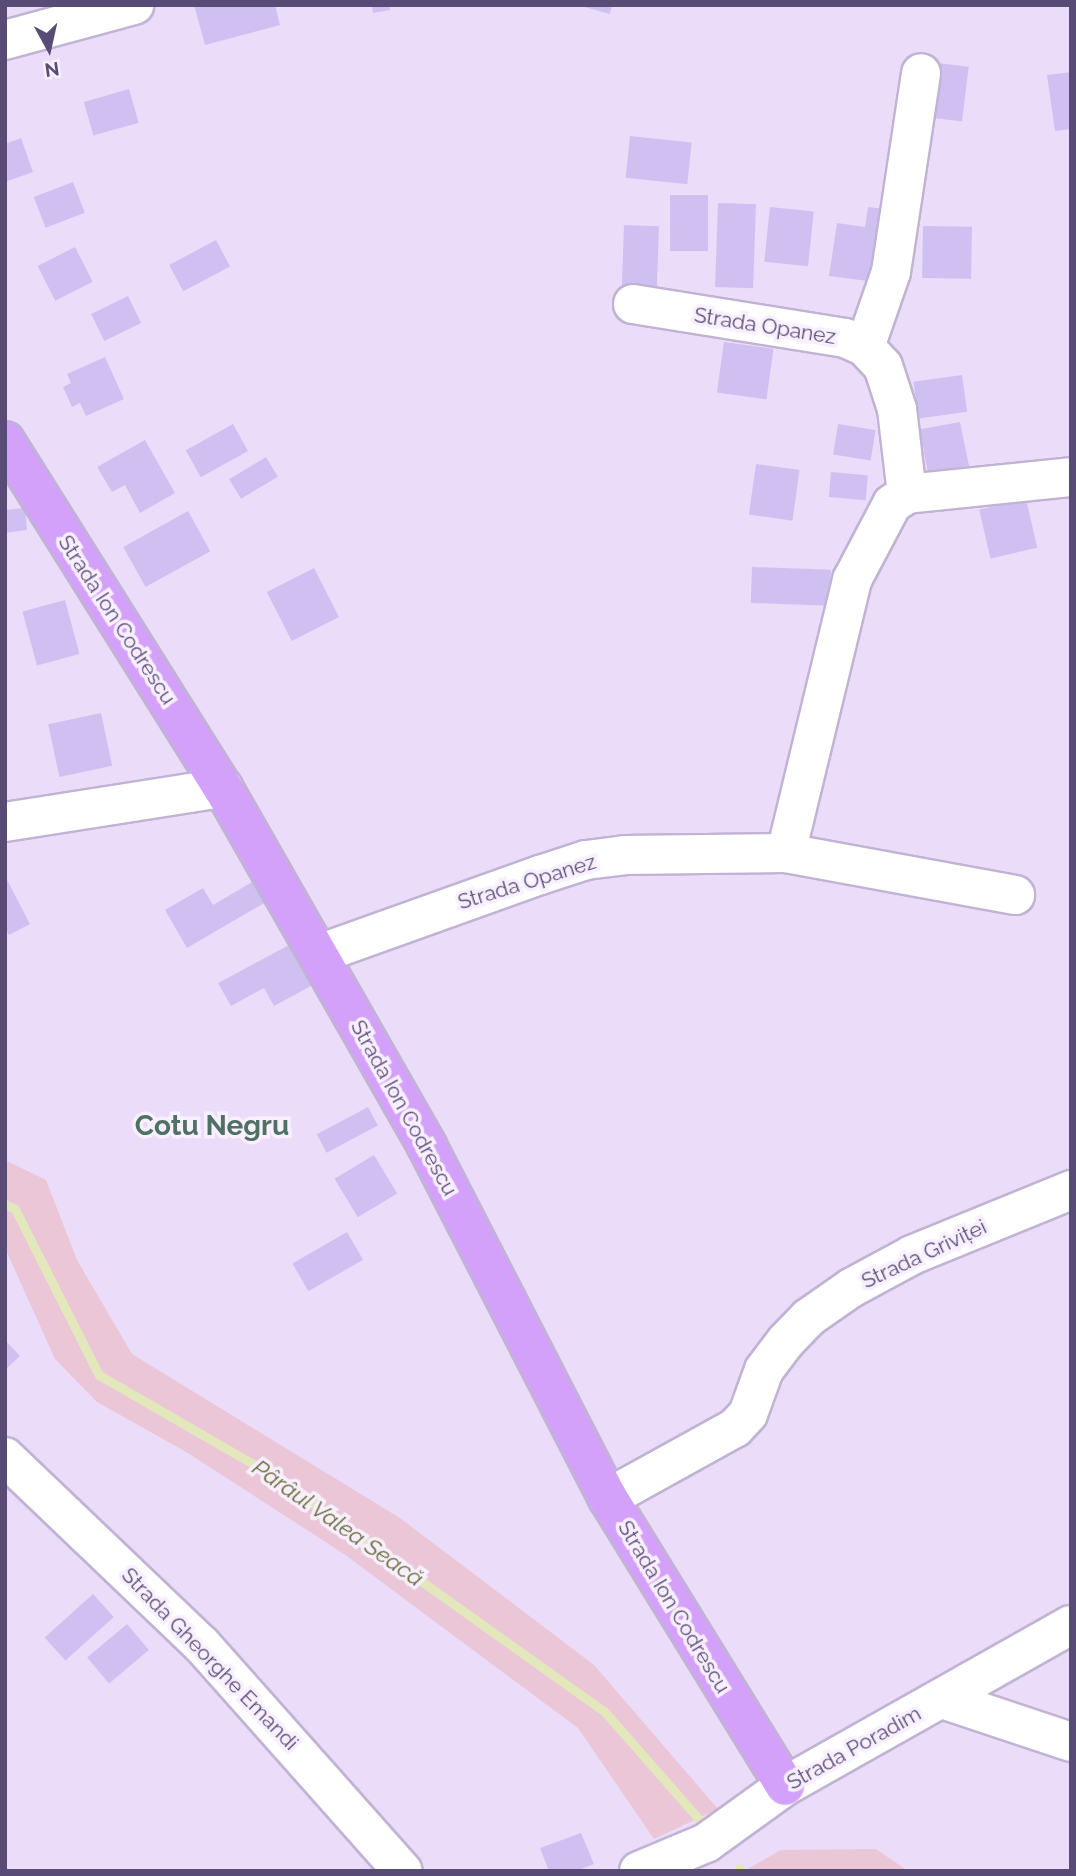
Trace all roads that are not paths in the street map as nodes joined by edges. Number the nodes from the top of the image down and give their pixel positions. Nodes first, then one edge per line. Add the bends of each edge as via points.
1 (134, 5) edge
2 (5, 40) edge
3 (921, 72) dead end
4 (633, 304) dead end
5 (865, 347) junction
6 (5, 441) edge
7 (1071, 477) edge
8 (907, 494) junction
9 (223, 788) junction
10 (5, 822) edge
11 (786, 853) junction
12 (1014, 895) dead end
13 (318, 954) junction
14 (1071, 1190) edge
15 (5, 1457) edge
16 (608, 1498) junction
17 (1071, 1625) edge
18 (942, 1699) junction
19 (1071, 1742) edge
20 (785, 1786) junction
21 (403, 1871) edge
22 (639, 1871) edge

1 - 2 street
3 - 5 street via 891,272
4 - 5 street, Strada Opanez via 845,338
5 - 8 street, Strada Opanez via 883,366 897,409
6 - 9 main road, Strada Ion Codrescu
7 - 8 street
8 - 11 street via 892,504 874,531 852,580
9 - 10 street
9 - 13 main road, Strada Ion Codrescu
11 - 12 street, Strada Opanez
11 - 13 street, Strada Opanez via 624,855 586,860
13 - 16 main road, Strada Ion Codrescu via 427,1146
14 - 16 street, Strada Griviței via 912,1255 851,1289 808,1318 786,1341 764,1370 748,1414 735,1428
15 - 21 street, Strada Gheorghe Emandi via 202,1645
16 - 20 main road, Strada Ion Codrescu
17 - 18 street, Strada Poradim
18 - 19 street
18 - 20 street, Strada Poradim
20 - 22 street, Strada Poradim via 706,1843

